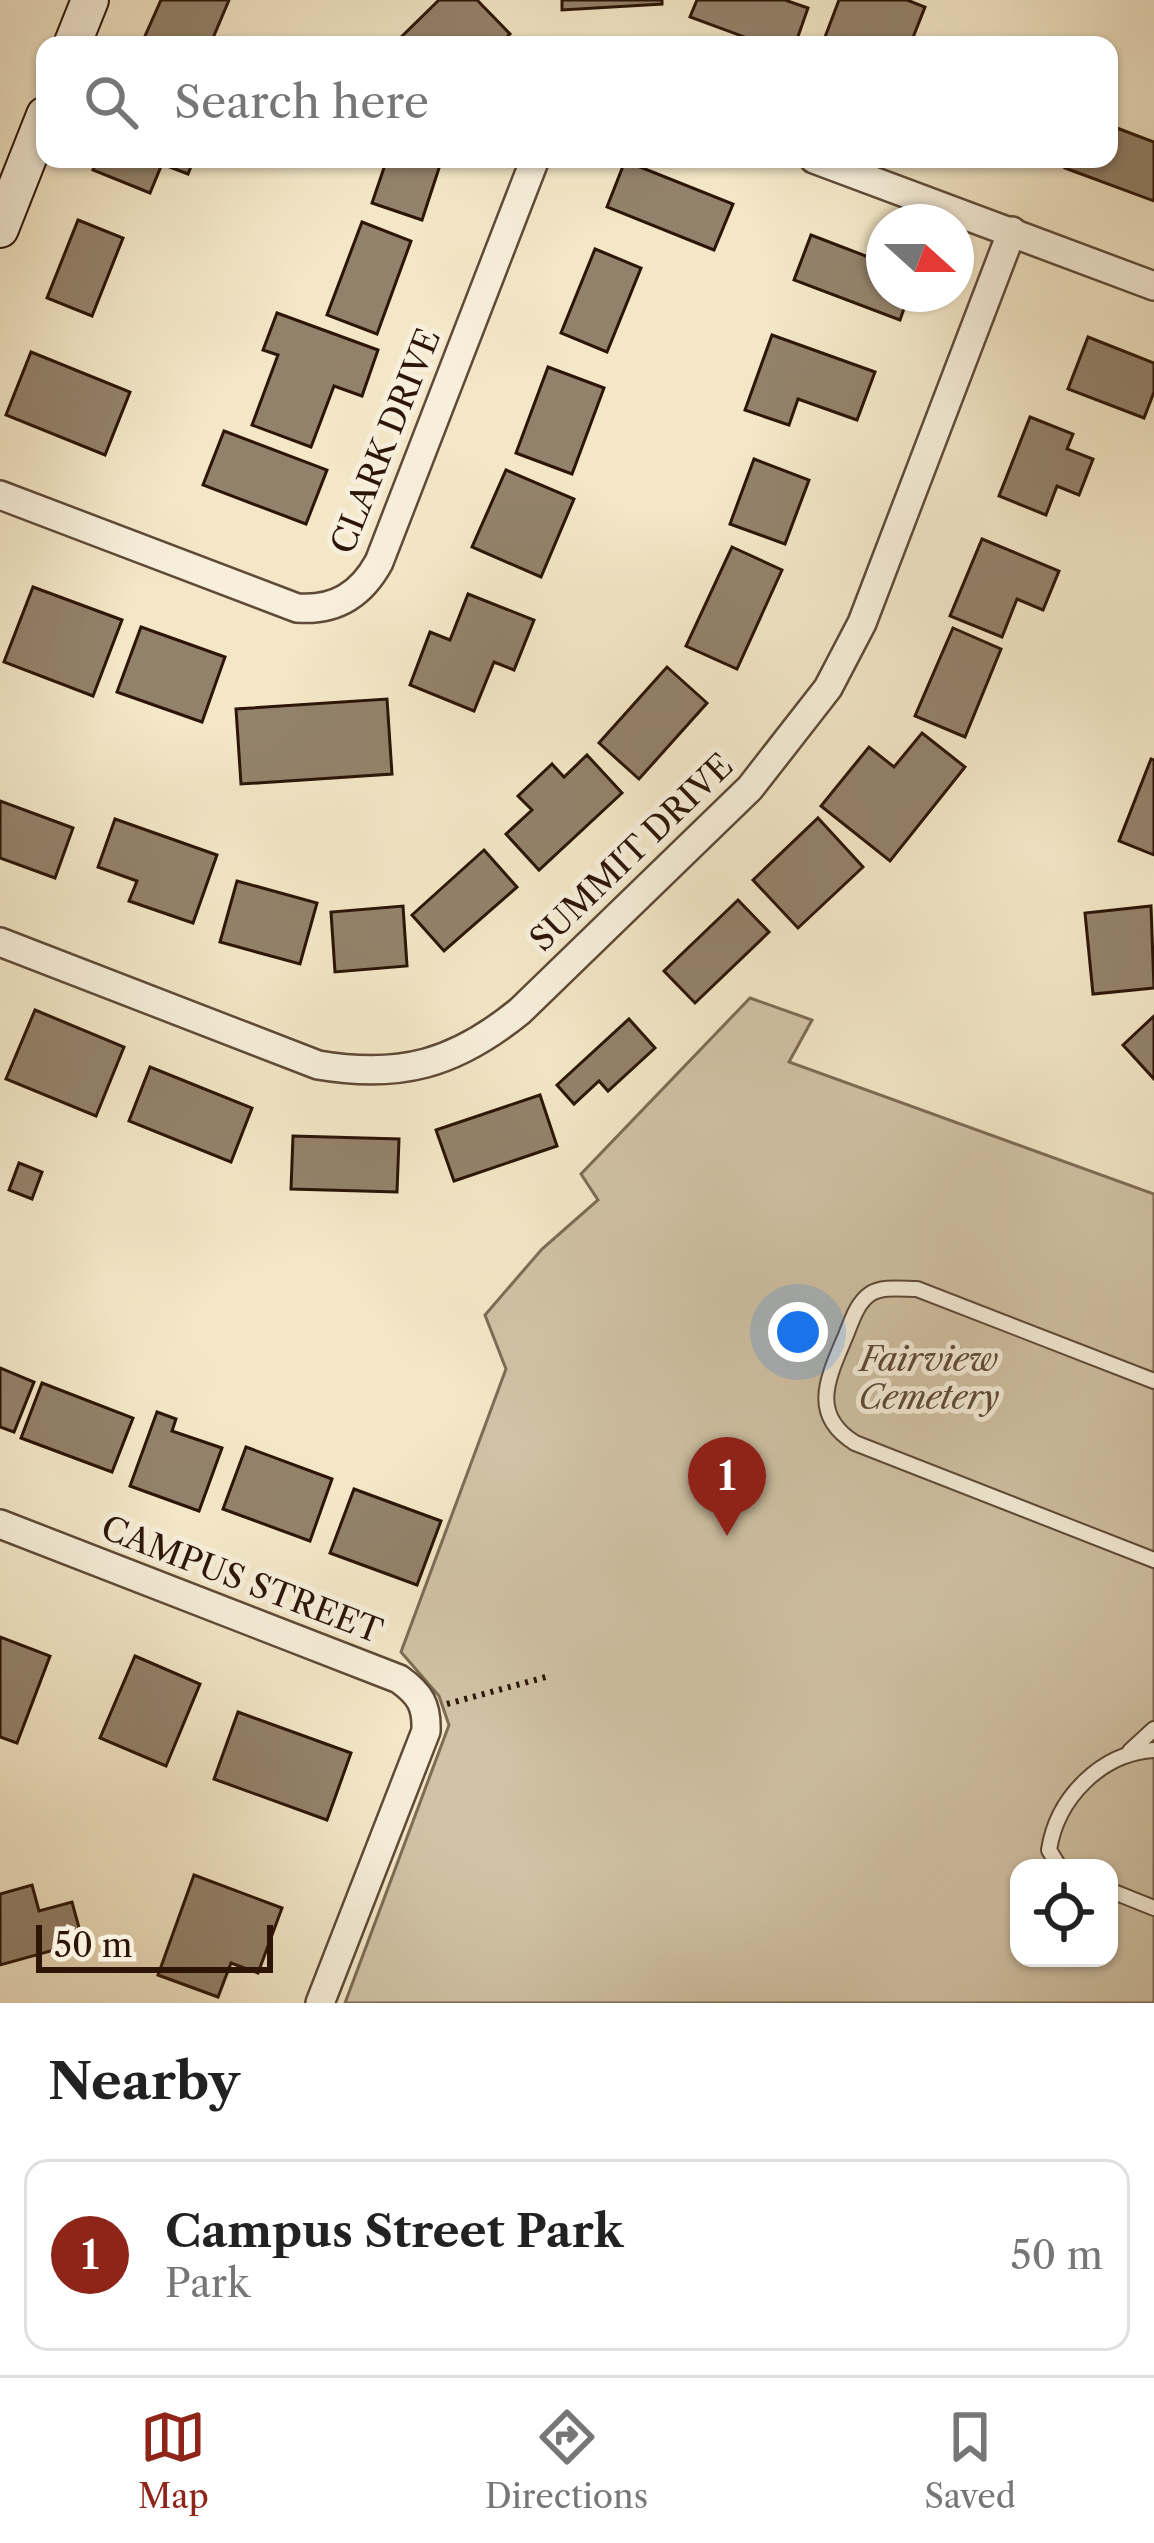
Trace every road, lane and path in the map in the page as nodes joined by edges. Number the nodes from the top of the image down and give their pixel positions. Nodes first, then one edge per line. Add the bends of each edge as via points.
1 (90, 0) edge
2 (76, 36) edge
3 (36, 138) edge
4 (532, 168) edge
5 (839, 168) edge
6 (0, 229) edge
7 (1012, 231) junction
8 (1154, 286) edge
9 (0, 495) edge
10 (0, 942) edge
11 (1154, 1381) edge
12 (0, 1524) edge
13 (1154, 1560) edge
14 (546, 1677) dead end
15 (426, 1720) junction
16 (1154, 1729) edge
17 (1154, 1750) edge
18 (1130, 1751) junction
19 (1054, 1859) edge
20 (1118, 1894) edge
21 (1154, 1908) edge
22 (320, 2003) edge

1 - 2 main road
3 - 6 main road
4 - 9 street, CLARK DRIVE via 379,562 352,596 330,607 297,608
5 - 7 street
7 - 8 street
7 - 10 street, SUMMIT DRIVE via 862,623 828,688 750,788 479,1043 392,1071 318,1065
11 - 13 lane via 916,1289 894,1288 872,1292 858,1307 826,1399 829,1419 855,1443
12 - 15 street, CAMPUS STREET via 399,1678 417,1692
14 - 15 path
15 - 22 street
16 - 18 lane
17 - 18 lane
18 - 19 lane via 1080,1785 1059,1811 1049,1850
20 - 21 lane

